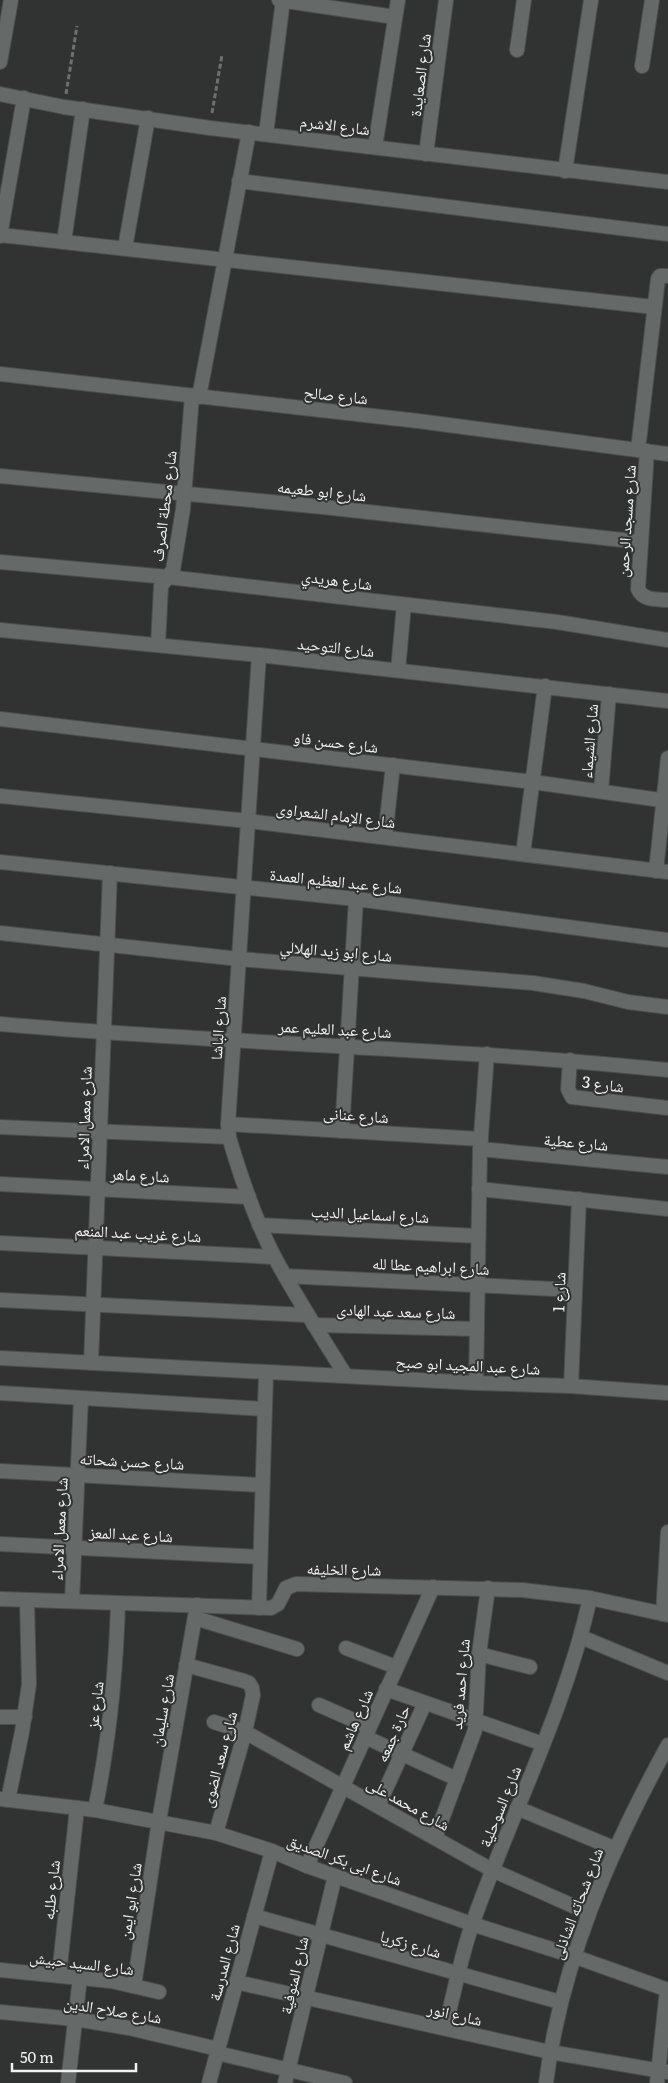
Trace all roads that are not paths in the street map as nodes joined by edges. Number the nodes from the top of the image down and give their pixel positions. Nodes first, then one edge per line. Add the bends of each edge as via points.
1 (11, 0) edge
2 (282, 0) edge
3 (398, 0) edge
4 (446, 0) edge
5 (524, 0) edge
6 (591, 0) edge
7 (652, 0) edge
8 (396, 17) junction
9 (517, 50) dead end
10 (0, 62) edge
11 (642, 66) dead end
12 (0, 94) edge
13 (24, 98) junction
14 (83, 108) junction
15 (148, 118) junction
16 (249, 132) junction
17 (266, 134) junction
18 (375, 146) junction
19 (426, 154) junction
20 (565, 170) junction
21 (239, 181) junction
22 (668, 182) edge
23 (668, 234) edge
24 (0, 235) edge
25 (64, 242) junction
26 (125, 248) junction
27 (225, 259) junction
28 (668, 276) edge
29 (654, 307) junction
30 (0, 374) edge
31 (196, 396) junction
32 (642, 451) junction
33 (668, 454) edge
34 (0, 476) edge
35 (185, 494) junction
36 (641, 542) junction
37 (0, 562) edge
38 (168, 577) junction
39 (668, 600) edge
40 (404, 605) junction
41 (0, 630) edge
42 (668, 640) edge
43 (158, 645) junction
44 (260, 655) junction
45 (398, 670) junction
46 (545, 686) junction
47 (609, 694) junction
48 (668, 701) edge
49 (0, 719) edge
50 (253, 748) junction
51 (668, 758) edge
52 (393, 765) junction
53 (533, 782) junction
54 (601, 792) junction
55 (0, 796) edge
56 (666, 801) edge
57 (248, 821) junction
58 (386, 837) junction
59 (523, 854) junction
60 (0, 862) edge
61 (662, 872) edge
62 (110, 873) junction
63 (244, 888) junction
64 (356, 899) junction
65 (0, 933) edge
66 (668, 940) edge
67 (107, 944) junction
68 (239, 959) junction
69 (352, 969) junction
70 (668, 1007) edge
71 (0, 1024) edge
72 (104, 1033) junction
73 (234, 1041) junction
74 (347, 1046) junction
75 (487, 1054) junction
76 (570, 1060) junction
77 (668, 1070) edge
78 (668, 1108) edge
79 (0, 1127) edge
80 (228, 1130) junction
81 (100, 1131) junction
82 (342, 1131) junction
83 (480, 1144) junction
84 (668, 1168) edge
85 (0, 1184) edge
86 (98, 1189) junction
87 (479, 1189) junction
88 (249, 1197) junction
89 (579, 1199) junction
90 (668, 1209) edge
91 (259, 1224) junction
92 (478, 1236) junction
93 (0, 1243) edge
94 (96, 1248) junction
95 (274, 1257) junction
96 (285, 1276) junction
97 (478, 1285) junction
98 (575, 1290) junction
99 (0, 1300) edge
100 (93, 1304) junction
101 (311, 1320) junction
102 (477, 1329) junction
103 (0, 1358) edge
104 (91, 1363) junction
105 (266, 1372) junction
106 (346, 1376) junction
107 (476, 1383) junction
108 (571, 1386) junction
109 (668, 1393) edge
110 (0, 1394) edge
111 (82, 1398) junction
112 (264, 1409) junction
113 (0, 1471) edge
114 (78, 1475) junction
115 (262, 1484) junction
116 (668, 1532) edge
117 (0, 1544) edge
118 (75, 1548) junction
119 (260, 1557) junction
120 (667, 1558) edge
121 (432, 1587) junction
122 (488, 1588) junction
123 (590, 1598) junction
124 (0, 1599) edge
125 (27, 1600) junction
126 (72, 1601) junction
127 (118, 1603) junction
128 (258, 1608) junction
129 (196, 1612) junction
130 (665, 1614) edge
131 (581, 1637) junction
132 (346, 1648) dead end
133 (297, 1649) dead end
134 (479, 1654) junction
135 (186, 1665) junction
136 (396, 1667) junction
137 (530, 1668) dead end
138 (668, 1673) edge
139 (386, 1689) junction
140 (425, 1703) junction
141 (319, 1705) dead end
142 (0, 1717) edge
143 (25, 1717) junction
144 (476, 1721) junction
145 (214, 1722) dead end
146 (245, 1732) junction
147 (367, 1732) junction
148 (543, 1744) junction
149 (668, 1745) edge
150 (402, 1754) junction
151 (457, 1779) junction
152 (343, 1786) junction
153 (4, 1799) edge
154 (378, 1806) junction
155 (77, 1808) junction
156 (517, 1808) junction
157 (94, 1810) junction
158 (159, 1821) junction
159 (216, 1833) junction
160 (435, 1838) junction
161 (616, 1849) junction
162 (272, 1851) junction
163 (307, 1866) junction
164 (492, 1870) junction
165 (335, 1876) junction
166 (589, 1914) junction
167 (254, 1916) junction
168 (472, 1924) junction
169 (321, 1936) junction
170 (573, 1956) junction
171 (0, 1970) edge
172 (59, 1975) junction
173 (459, 1975) junction
174 (80, 1977) junction
175 (236, 1982) junction
176 (134, 1986) junction
177 (667, 1990) edge
178 (159, 1992) dead end
179 (306, 1997) junction
180 (560, 2002) junction
181 (0, 2012) edge
182 (75, 2019) junction
183 (445, 2028) junction
184 (218, 2051) junction
185 (550, 2052) junction
186 (661, 2075) edge
187 (287, 2077) edge
188 (68, 2083) edge
189 (209, 2083) edge
190 (345, 2083) edge
191 (546, 2083) edge

1 - 10 street
2 - 8 street
2 - 17 street
3 - 8 street
4 - 19 street, شارع الصعايدة
5 - 9 street
6 - 20 street
7 - 11 street
8 - 18 street
12 - 13 street, شارع الاشرم
13 - 14 street, شارع الاشرم
13 - 24 street
14 - 15 street, شارع الاشرم
14 - 25 street
15 - 16 street, شارع الاشرم
15 - 26 street
16 - 17 street, شارع الاشرم
16 - 21 street, شارع محطة الصرف
17 - 18 street, شارع الاشرم
18 - 19 street, شارع الاشرم
19 - 20 street, شارع الاشرم
20 - 22 street, شارع الاشرم
21 - 23 street
21 - 27 street, شارع محطة الصرف
24 - 25 street
25 - 26 street
26 - 27 street
27 - 29 street
27 - 31 street, شارع محطة الصرف
28 - 29 street, شارع مسجد الرحمن via 658,279
29 - 32 street, شارع مسجد الرحمن
30 - 31 street, شارع صالح
31 - 32 street, شارع صالح
31 - 35 street, شارع محطة الصرف
32 - 33 street, شارع صالح
32 - 36 street, شارع مسجد الرحمن
34 - 35 street, شارع ابو طعيمه
35 - 36 street, شارع ابو طعيمه
35 - 38 street, شارع محطة الصرف via 173,570
36 - 39 street, شارع مسجد الرحمن via 639,593 646,598
37 - 38 street, شارع هريدي
38 - 40 street, شارع هريدي
38 - 43 street, شارع محطة الصرف via 161,586
40 - 42 street, شارع هريدي via 557,622
40 - 45 street
41 - 43 street, شارع التوحيد
43 - 44 street, شارع التوحيد
44 - 45 street, شارع التوحيد
44 - 50 street, شارع الباشا
45 - 46 street, شارع التوحيد
46 - 47 street, شارع التوحيد
46 - 53 street
47 - 48 street, شارع التوحيد
47 - 54 street, شارع الشيماء
49 - 50 street, شارع حسن فاو
50 - 52 street, شارع حسن فاو
50 - 57 street, شارع الباشا
51 - 56 street
52 - 53 street, شارع حسن فاو
52 - 58 street
53 - 54 street, شارع حسن فاو
53 - 59 street
54 - 56 street, شارع حسن فاو
55 - 57 street, شارع الإمام الشعراوى
56 - 61 street
57 - 58 street, شارع الإمام الشعراوى
57 - 63 street, شارع الباشا
58 - 59 street, شارع الإمام الشعراوى
59 - 61 street, شارع الإمام الشعراوى
60 - 62 street, شارع عبد العظيم العمدة
62 - 63 street, شارع عبد العظيم العمدة
62 - 67 street, شارع معمل الامراء
63 - 64 street, شارع عبد العظيم العمدة
63 - 68 street, شارع الباشا
64 - 66 street, شارع عبد العظيم العمدة
64 - 69 street
65 - 67 street, شارع ابو زيد الهلالي
67 - 68 street, شارع ابو زيد الهلالي
67 - 72 street, شارع معمل الامراء
68 - 69 street, شارع ابو زيد الهلالي
68 - 73 street, شارع الباشا
69 - 70 street, شارع ابو زيد الهلالي via 533,983
69 - 74 street
71 - 72 street, شارع عبد العليم عمر
72 - 73 street, شارع عبد العليم عمر
72 - 81 street, شارع معمل الامراء
73 - 74 street, شارع عبد العليم عمر
73 - 80 street, شارع الباشا
74 - 75 street, شارع عبد العليم عمر
74 - 82 street
75 - 76 street, شارع عبد العليم عمر
75 - 83 street
76 - 77 street, شارع عبد العليم عمر
76 - 78 street, شارع 3 via 568,1089 572,1097
79 - 81 street, شارع عنانى
80 - 81 street, شارع عنانى
80 - 82 street, شارع عنانى
80 - 88 street, شارع الباشا
81 - 86 street, شارع معمل الامراء
82 - 83 street, شارع عنانى
83 - 84 street, شارع عطية
83 - 87 street
85 - 86 street, شارع ماهر
86 - 88 street, شارع ماهر
86 - 94 street, شارع معمل الامراء
87 - 89 street
87 - 92 street
88 - 91 street, شارع الباشا
89 - 90 street
89 - 98 street, شارع 1
91 - 92 street, شارع اسماعيل الديب
91 - 95 street, شارع الباشا
92 - 97 street
93 - 94 street, شارع غريب عبد المنعم
94 - 95 street, شارع غريب عبد المنعم
94 - 100 street, شارع معمل الامراء
95 - 96 street, شارع الباشا
96 - 97 street, شارع ابراهيم عطا لله
96 - 101 street, شارع الباشا
97 - 98 street, شارع ابراهيم عطا لله
97 - 102 street
98 - 108 street, شارع 1
99 - 100 street, شارع سعد عبد الهادى
100 - 101 street, شارع سعد عبد الهادى
100 - 104 street, شارع معمل الامراء
101 - 102 street, شارع سعد عبد الهادى
101 - 106 street, شارع الباشا
102 - 107 street
103 - 104 street, شارع عبد المجيد ابو صبح
104 - 105 street, شارع عبد المجيد ابو صبح
105 - 106 street, شارع عبد المجيد ابو صبح
105 - 112 street
106 - 107 street, شارع عبد المجيد ابو صبح
107 - 108 street, شارع عبد المجيد ابو صبح
108 - 109 street, شارع عبد المجيد ابو صبح
110 - 111 street
111 - 112 street
111 - 114 street, شارع معمل الامراء
112 - 115 street
113 - 114 street, شارع حسن شحاته
114 - 115 street, شارع حسن شحاته
114 - 118 street, شارع معمل الامراء
115 - 119 street
116 - 120 street
117 - 118 street, شارع عبد المعز
118 - 119 street, شارع عبد المعز
118 - 126 street, شارع معمل الامراء
119 - 128 street
120 - 130 street
121 - 122 street, شارع الخليفه
121 - 128 street, شارع الخليفه via 296,1584 286,1588 275,1607
121 - 136 street, شارع هاشم
122 - 123 street, شارع الخليفه
122 - 134 street, شارع احمد فريد
123 - 130 street, شارع الخليفه
123 - 131 street, شارع السوحلية
124 - 125 street, شارع الخليفه
125 - 126 street, شارع الخليفه
125 - 143 street via 29,1684
126 - 127 street, شارع الخليفه
127 - 129 street, شارع الخليفه
127 - 157 street, شارع عز via 112,1709
128 - 129 street, شارع الخليفه
129 - 133 street
129 - 135 street, شارع سليمان
131 - 138 street
131 - 148 street, شارع السوحلية via 566,1688
132 - 136 street
134 - 137 street
134 - 144 street, شارع احمد فريد
135 - 146 street, شارع سعد الضوى via 249,1683 253,1695
135 - 158 street, شارع سليمان
136 - 139 street, شارع هاشم
139 - 140 street
139 - 147 street, شارع هاشم
140 - 144 street
140 - 150 street, حارة جمعه
141 - 147 street
142 - 143 street
143 - 153 street
144 - 148 street
144 - 151 street, شارع احمد فريد
145 - 146 street, شارع محمد على
146 - 152 street, شارع محمد على
146 - 159 street, شارع سعد الضوى
147 - 150 street
147 - 152 street, شارع هاشم
148 - 156 street, شارع السوحلية
149 - 161 street, شارع شحاته الشاذلى
150 - 151 street
150 - 154 street, حارة جمعه
151 - 160 street, شارع احمد فريد
152 - 154 street, شارع محمد على
152 - 163 street, شارع هاشم
153 - 155 street, شارع ابى بكر الصديق
154 - 160 street, شارع محمد على
155 - 157 street, شارع ابى بكر الصديق
155 - 172 street, شارع طلبه
156 - 161 street
156 - 164 street, شارع السوحلية
157 - 158 street, شارع ابى بكر الصديق
158 - 159 street, شارع ابى بكر الصديق
158 - 176 street, شارع ابو ايمن
159 - 162 street, شارع ابى بكر الصديق
160 - 164 street, شارع محمد على
161 - 166 street, شارع شحاته الشاذلى
162 - 163 street, شارع ابى بكر الصديق
162 - 167 street, شارع المدرسة
163 - 165 street, شارع ابى بكر الصديق
164 - 166 street, شارع محمد على
164 - 168 street, شارع السوحلية
165 - 168 street, شارع ابى بكر الصديق
165 - 169 street, شارع المنوفية
166 - 170 street, شارع شحاته الشاذلى
167 - 169 street, شارع زكريا
167 - 175 street, شارع المدرسة
168 - 170 street, شارع ابى بكر الصديق
168 - 173 street, شارع السوحلية
169 - 173 street, شارع زكريا
169 - 179 street, شارع المنوفية
170 - 177 street, شارع ابى بكر الصديق
170 - 180 street, شارع شحاته الشاذلى
171 - 172 street, شارع السيد حبيش
172 - 174 street, شارع السيد حبيش
173 - 180 street, شارع زكريا
173 - 183 street, شارع السوحلية
174 - 176 street, شارع السيد حبيش
174 - 182 street
175 - 179 street, شارع انور
175 - 184 street, شارع المدرسة
176 - 178 street, شارع السيد حبيش
177 - 186 street
179 - 183 street, شارع انور
179 - 187 street, شارع المنوفية
180 - 185 street, شارع شحاته الشاذلى
181 - 182 street, شارع صلاح الدين
182 - 184 street, شارع صلاح الدين via 139,2030
182 - 188 street
183 - 185 street, شارع انور
184 - 187 street, شارع صلاح الدين
184 - 189 street, شارع المدرسة
185 - 186 street, شارع انور
185 - 191 street, شارع شحاته الشاذلى
187 - 190 street, شارع صلاح الدين

